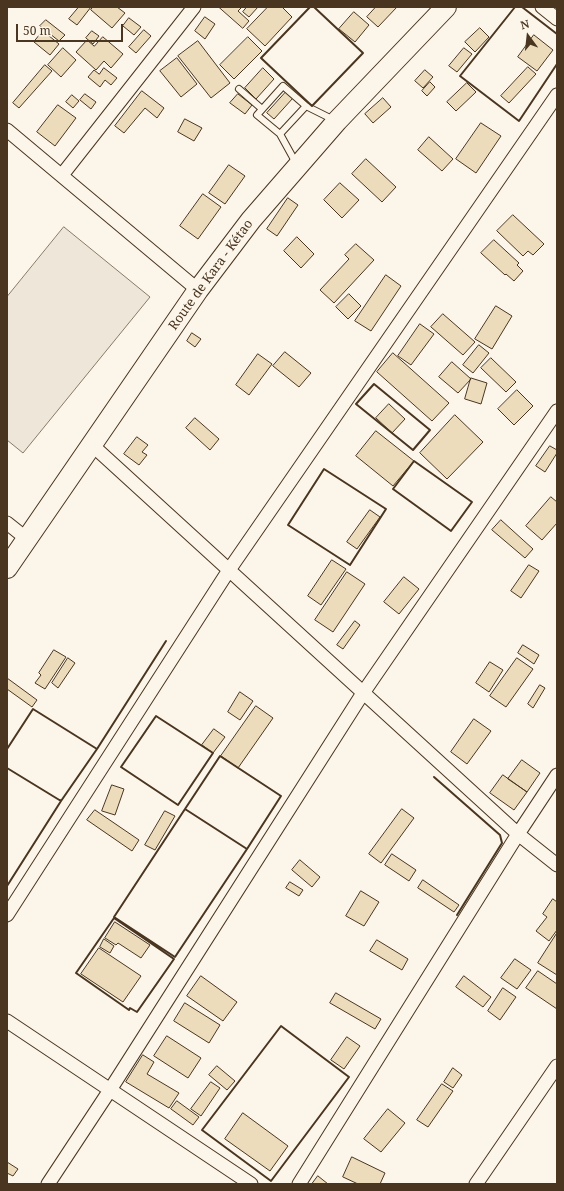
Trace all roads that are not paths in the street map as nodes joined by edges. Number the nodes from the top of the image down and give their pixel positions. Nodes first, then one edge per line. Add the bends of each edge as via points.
1 (194, 7) edge
2 (446, 7) edge
3 (542, 7) edge
4 (557, 19) edge
5 (239, 89) dead end
6 (557, 95) edge
7 (306, 106) junction
8 (262, 109) junction
9 (337, 122) junction
10 (7, 130) edge
11 (280, 134) junction
12 (298, 166) junction
13 (62, 175) junction
14 (198, 290) junction
15 (557, 411) edge
16 (91, 444) junction
17 (7, 523) edge
18 (27, 538) junction
19 (7, 568) edge
20 (229, 570) junction
21 (363, 693) junction
22 (557, 775) edge
23 (518, 834) junction
24 (557, 866) edge
25 (7, 915) edge
26 (7, 1021) edge
27 (557, 1066) edge
28 (110, 1090) junction
29 (48, 1184) edge
30 (251, 1184) edge
31 (299, 1184) edge
32 (476, 1184) edge

1 - 13 street
2 - 9 main road, Route de Kara - Kétao
3 - 4 street
5 - 8 lane
6 - 20 street
7 - 8 lane via 283,86
7 - 9 lane
7 - 11 lane
8 - 11 lane via 257,115
9 - 12 main road, Route de Kara - Kétao
10 - 13 street
11 - 12 lane
12 - 14 main road, Route de Kara - Kétao via 251,220
13 - 14 street
14 - 16 main road, Route de Kara - Kétao
15 - 21 street
16 - 18 main road, Route de Kara - Kétao
16 - 20 street
17 - 18 street
18 - 19 main road, Route de Kara - Kétao
20 - 21 street
20 - 25 street
21 - 23 street
21 - 28 street
22 - 23 street
23 - 24 street
23 - 31 street
26 - 28 street
27 - 32 street
28 - 29 street
28 - 30 street

